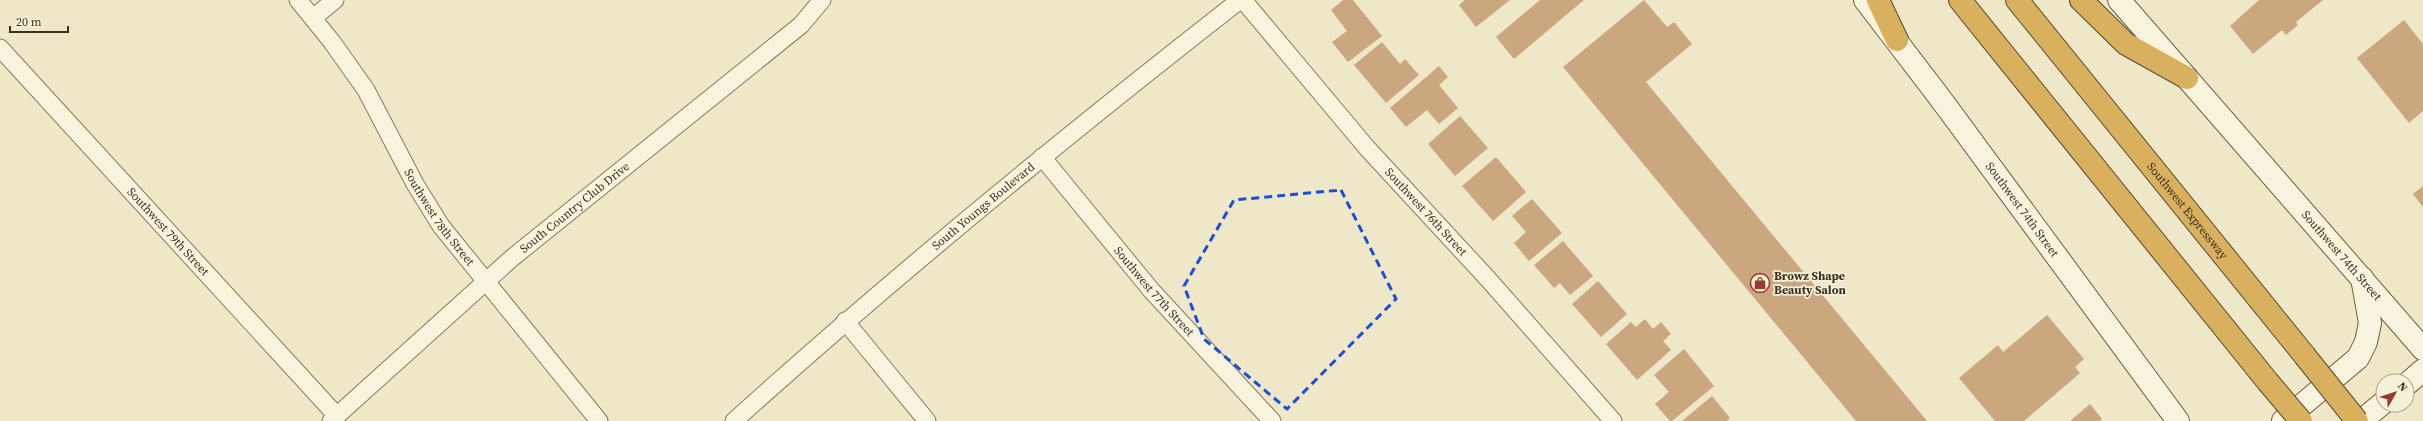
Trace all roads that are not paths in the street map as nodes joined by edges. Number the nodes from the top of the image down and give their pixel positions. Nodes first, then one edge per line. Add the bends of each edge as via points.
1 (298, 0) edge
2 (335, 0) edge
3 (822, 0) edge
4 (1241, 0) edge
5 (1865, 0) edge
6 (1878, 0) edge
7 (1960, 0) edge
8 (2016, 0) edge
9 (2081, 0) edge
10 (2118, 0) edge
11 (313, 18) junction
12 (1897, 40) junction
13 (0, 48) edge
14 (2187, 78) junction
15 (1042, 157) junction
16 (2362, 277) junction
17 (486, 281) junction
18 (845, 321) junction
19 (2423, 349) edge
20 (2423, 370) edge
21 (2415, 377) edge
22 (2375, 410) edge
23 (334, 419) edge
24 (599, 421) edge
25 (734, 421) edge
26 (927, 421) edge
27 (1272, 421) edge
28 (1613, 421) edge
29 (2178, 421) edge
30 (2283, 421) edge
31 (2301, 421) edge
32 (2357, 421) edge
33 (2361, 421) edge

1 - 11 street, Southwest 78th Street
2 - 11 street
3 - 17 street, South Country Club Drive via 801,25
4 - 15 street, South Youngs Boulevard
4 - 28 street, Southwest 76th Street via 1367,148 1488,279
5 - 12 main road, Southwest 74th Street
6 - 12 highway
7 - 31 highway, bridge
8 - 32 highway, Southwest Expressway, bridge
9 - 14 highway via 2126,44
10 - 14 main road, Southwest 74th Street
11 - 17 street, Southwest 78th Street via 366,90 429,209
12 - 29 main road, Southwest 74th Street
13 - 23 street, Southwest 79th Street
14 - 16 main road, Southwest 74th Street
15 - 18 street, South Youngs Boulevard
15 - 27 street, Southwest 77th Street via 1151,290
16 - 19 main road, Southwest 74th Street
16 - 30 main road via 2370,323 2366,342 2358,358
17 - 23 street, South Country Club Drive
17 - 24 street, Southwest 78th Street
18 - 25 street, South Youngs Boulevard
18 - 26 street
20 - 21 main road
22 - 33 main road

